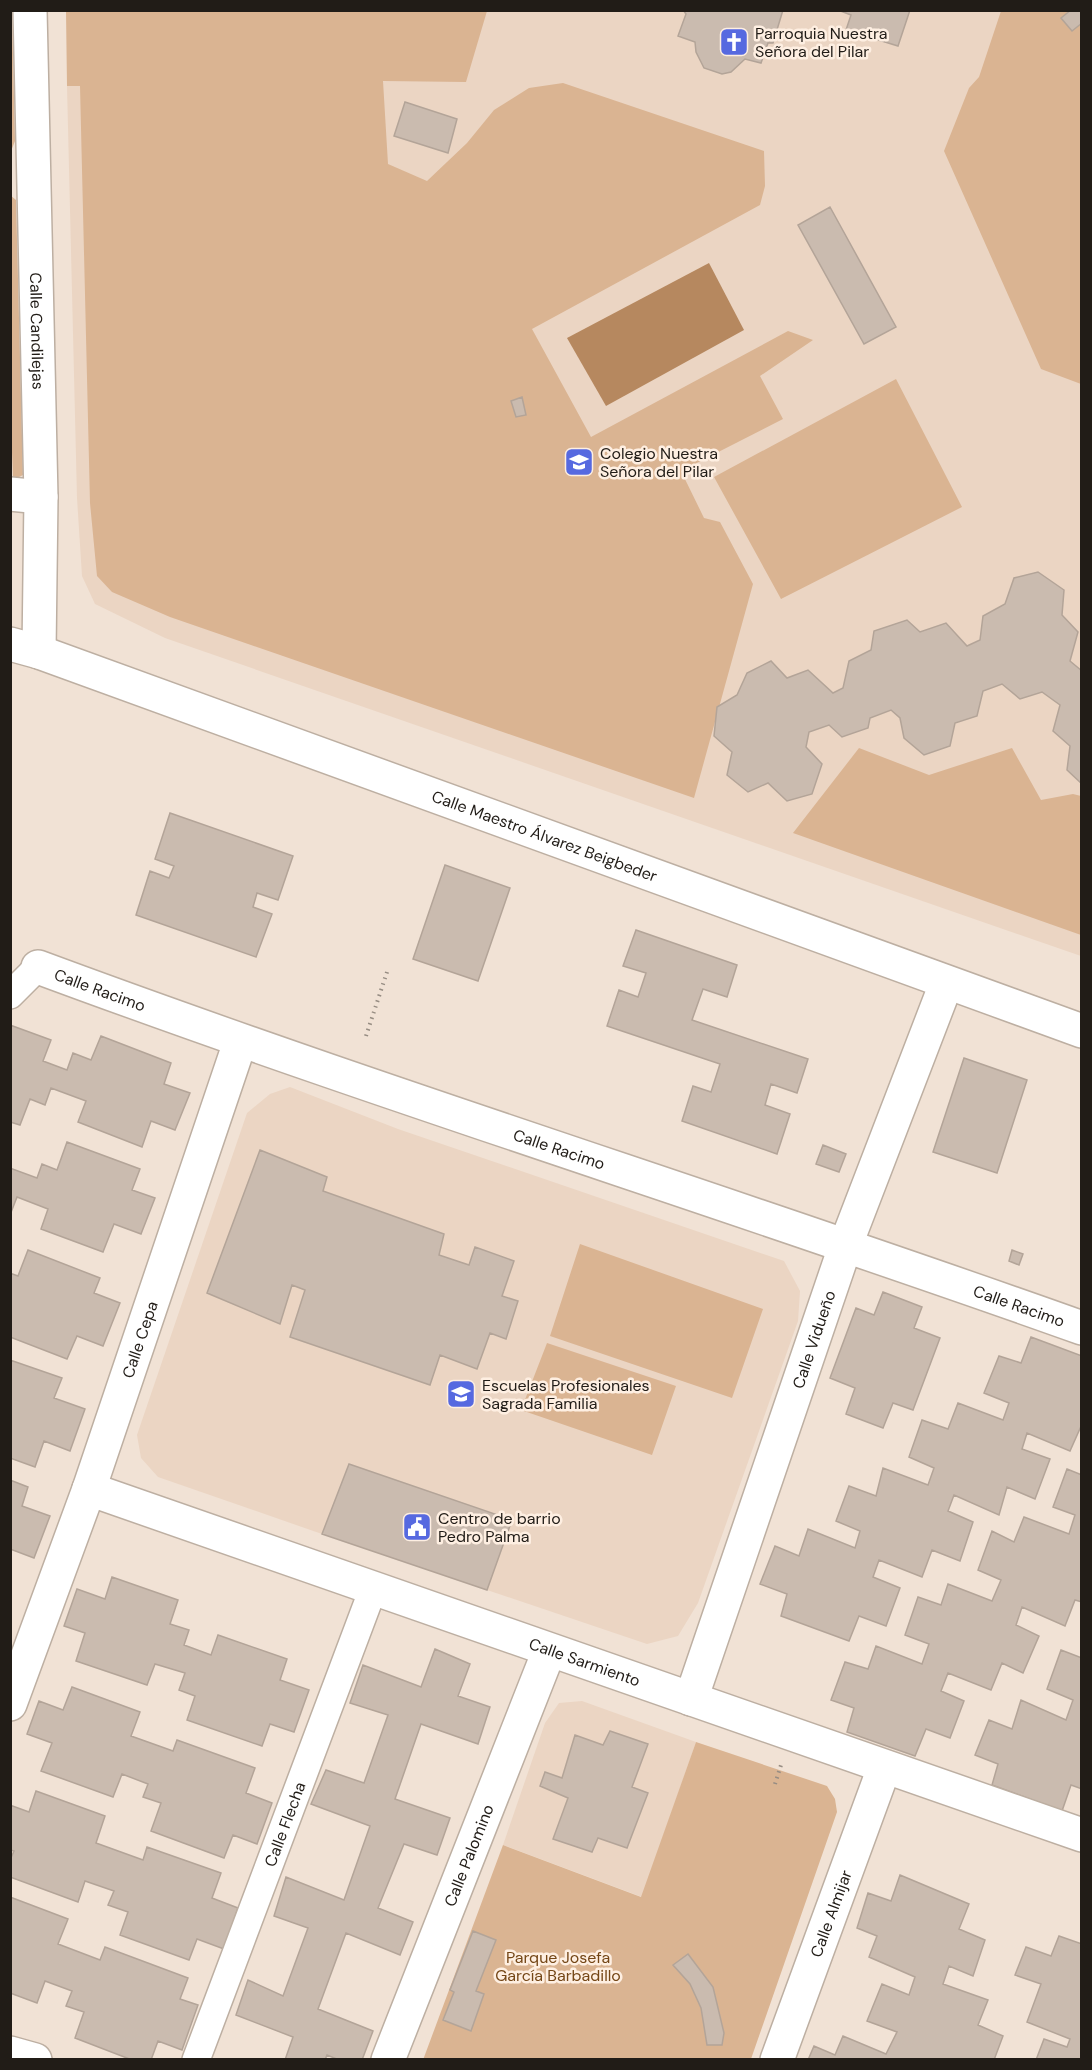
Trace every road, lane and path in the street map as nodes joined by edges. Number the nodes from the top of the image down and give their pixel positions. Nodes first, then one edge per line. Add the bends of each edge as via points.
1 (30, 10) edge
2 (21, 174) edge
3 (26, 496) edge
4 (25, 648) edge
5 (38, 967) joint
6 (387, 972) dead end
7 (946, 984) junction
8 (10, 995) edge
9 (1082, 1031) edge
10 (366, 1036) dead end
11 (240, 1042) junction
12 (846, 1244) junction
13 (1082, 1328) edge
14 (89, 1489) junction
15 (373, 1589) junction
16 (23, 1632) edge
17 (549, 1651) junction
18 (691, 1699) junction
19 (10, 1704) edge
20 (782, 1762) dead end
21 (884, 1768) junction
22 (775, 1784) dead end
23 (1082, 1835) edge
24 (10, 2053) edge
25 (35, 2060) edge
26 (196, 2060) edge
27 (388, 2060) edge
28 (777, 2060) edge

1 - 2 street, Calle Candilejas
2 - 3 street, Calle Candilejas
3 - 4 street, Calle Candilejas
4 - 7 street, Calle Maestro Álvarez Beigbeder
5 - 8 street
5 - 11 street, Calle Racimo
6 - 10 path
7 - 9 street, Calle Maestro Álvarez Beigbeder
7 - 12 street, Calle Vidueño
11 - 12 street, Calle Racimo
11 - 14 street, Calle Cepa
12 - 13 street, Calle Racimo
12 - 18 street, Calle Vidueño
14 - 15 street, Calle Sarmiento
14 - 16 street, Calle Cepa
15 - 17 street, Calle Sarmiento
15 - 26 street, Calle Flecha
16 - 19 street, Calle Cepa
17 - 18 street, Calle Sarmiento
17 - 27 street, Calle Palomino
18 - 21 street, Calle Sarmiento
20 - 22 path
21 - 23 street, Calle Sarmiento
21 - 28 street, Calle Almijar
24 - 25 street

